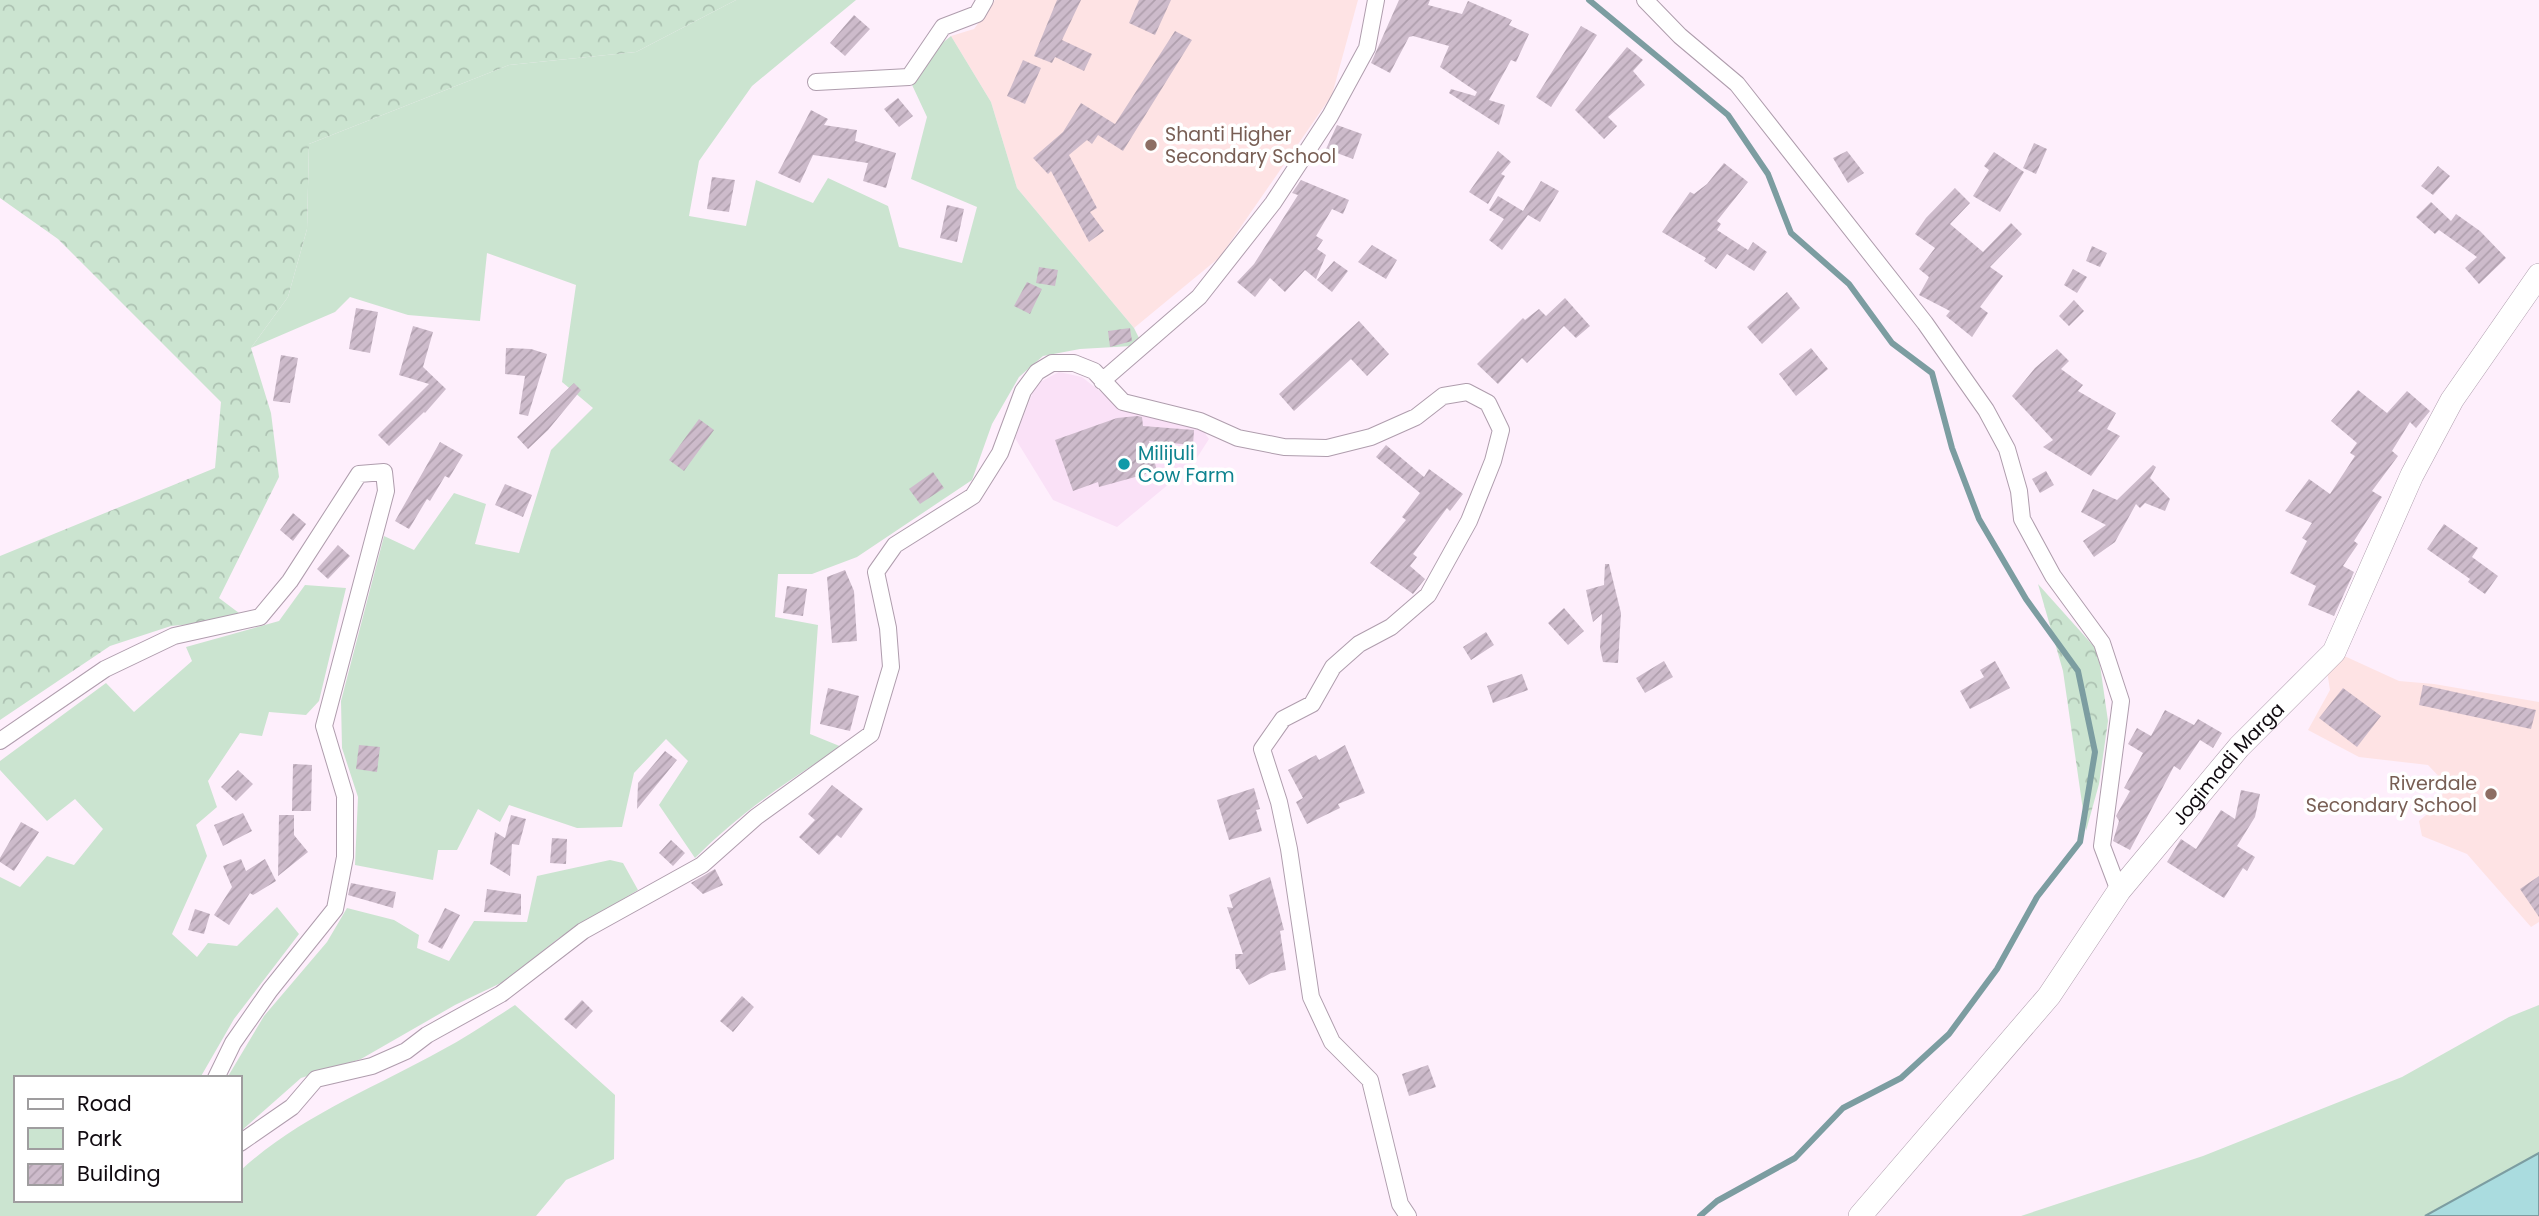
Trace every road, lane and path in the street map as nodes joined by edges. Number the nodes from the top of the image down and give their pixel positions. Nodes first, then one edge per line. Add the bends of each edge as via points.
1 (985, 0) edge
2 (1376, 0) edge
3 (1645, 0) edge
4 (816, 82) dead end
5 (2539, 275) edge
6 (1102, 382) junction
7 (0, 741) edge
8 (2119, 891) junction
9 (217, 1076) edge
10 (242, 1142) edge
11 (1408, 1216) edge
12 (1860, 1216) edge

1 - 4 street via 976,14 943,27 909,77
2 - 6 street via 1367,48 1331,116 1273,203 1199,297
3 - 8 street via 1737,84 1925,323 1986,410 2007,449 2022,519 2053,576 2102,643 2121,701 2102,846
5 - 8 main road, Jogimadi Marga via 2452,400 2412,475 2334,652 2239,747
6 - 10 street via 1094,371 1074,363 1052,363 1037,372 1012,413 1000,453 973,496 895,545 876,572 891,667 871,734 756,817 702,864 583,930 501,994 405,1051 372,1066 316,1079 292,1107
6 - 11 street via 1123,402 1200,421 1238,438 1284,447 1327,448 1371,437 1416,416 1443,396 1466,392 1488,402 1501,430 1469,521 1429,595 1333,667 1312,704 1283,719 1262,749 1284,826 1311,997 1332,1042 1370,1080 1400,1204
7 - 9 street via 105,669 174,636 260,617 290,581 359,474 384,472 386,491 324,726 345,796 345,857 335,909 270,990 233,1043
8 - 12 main road, Jogimadi Marga via 2049,996

